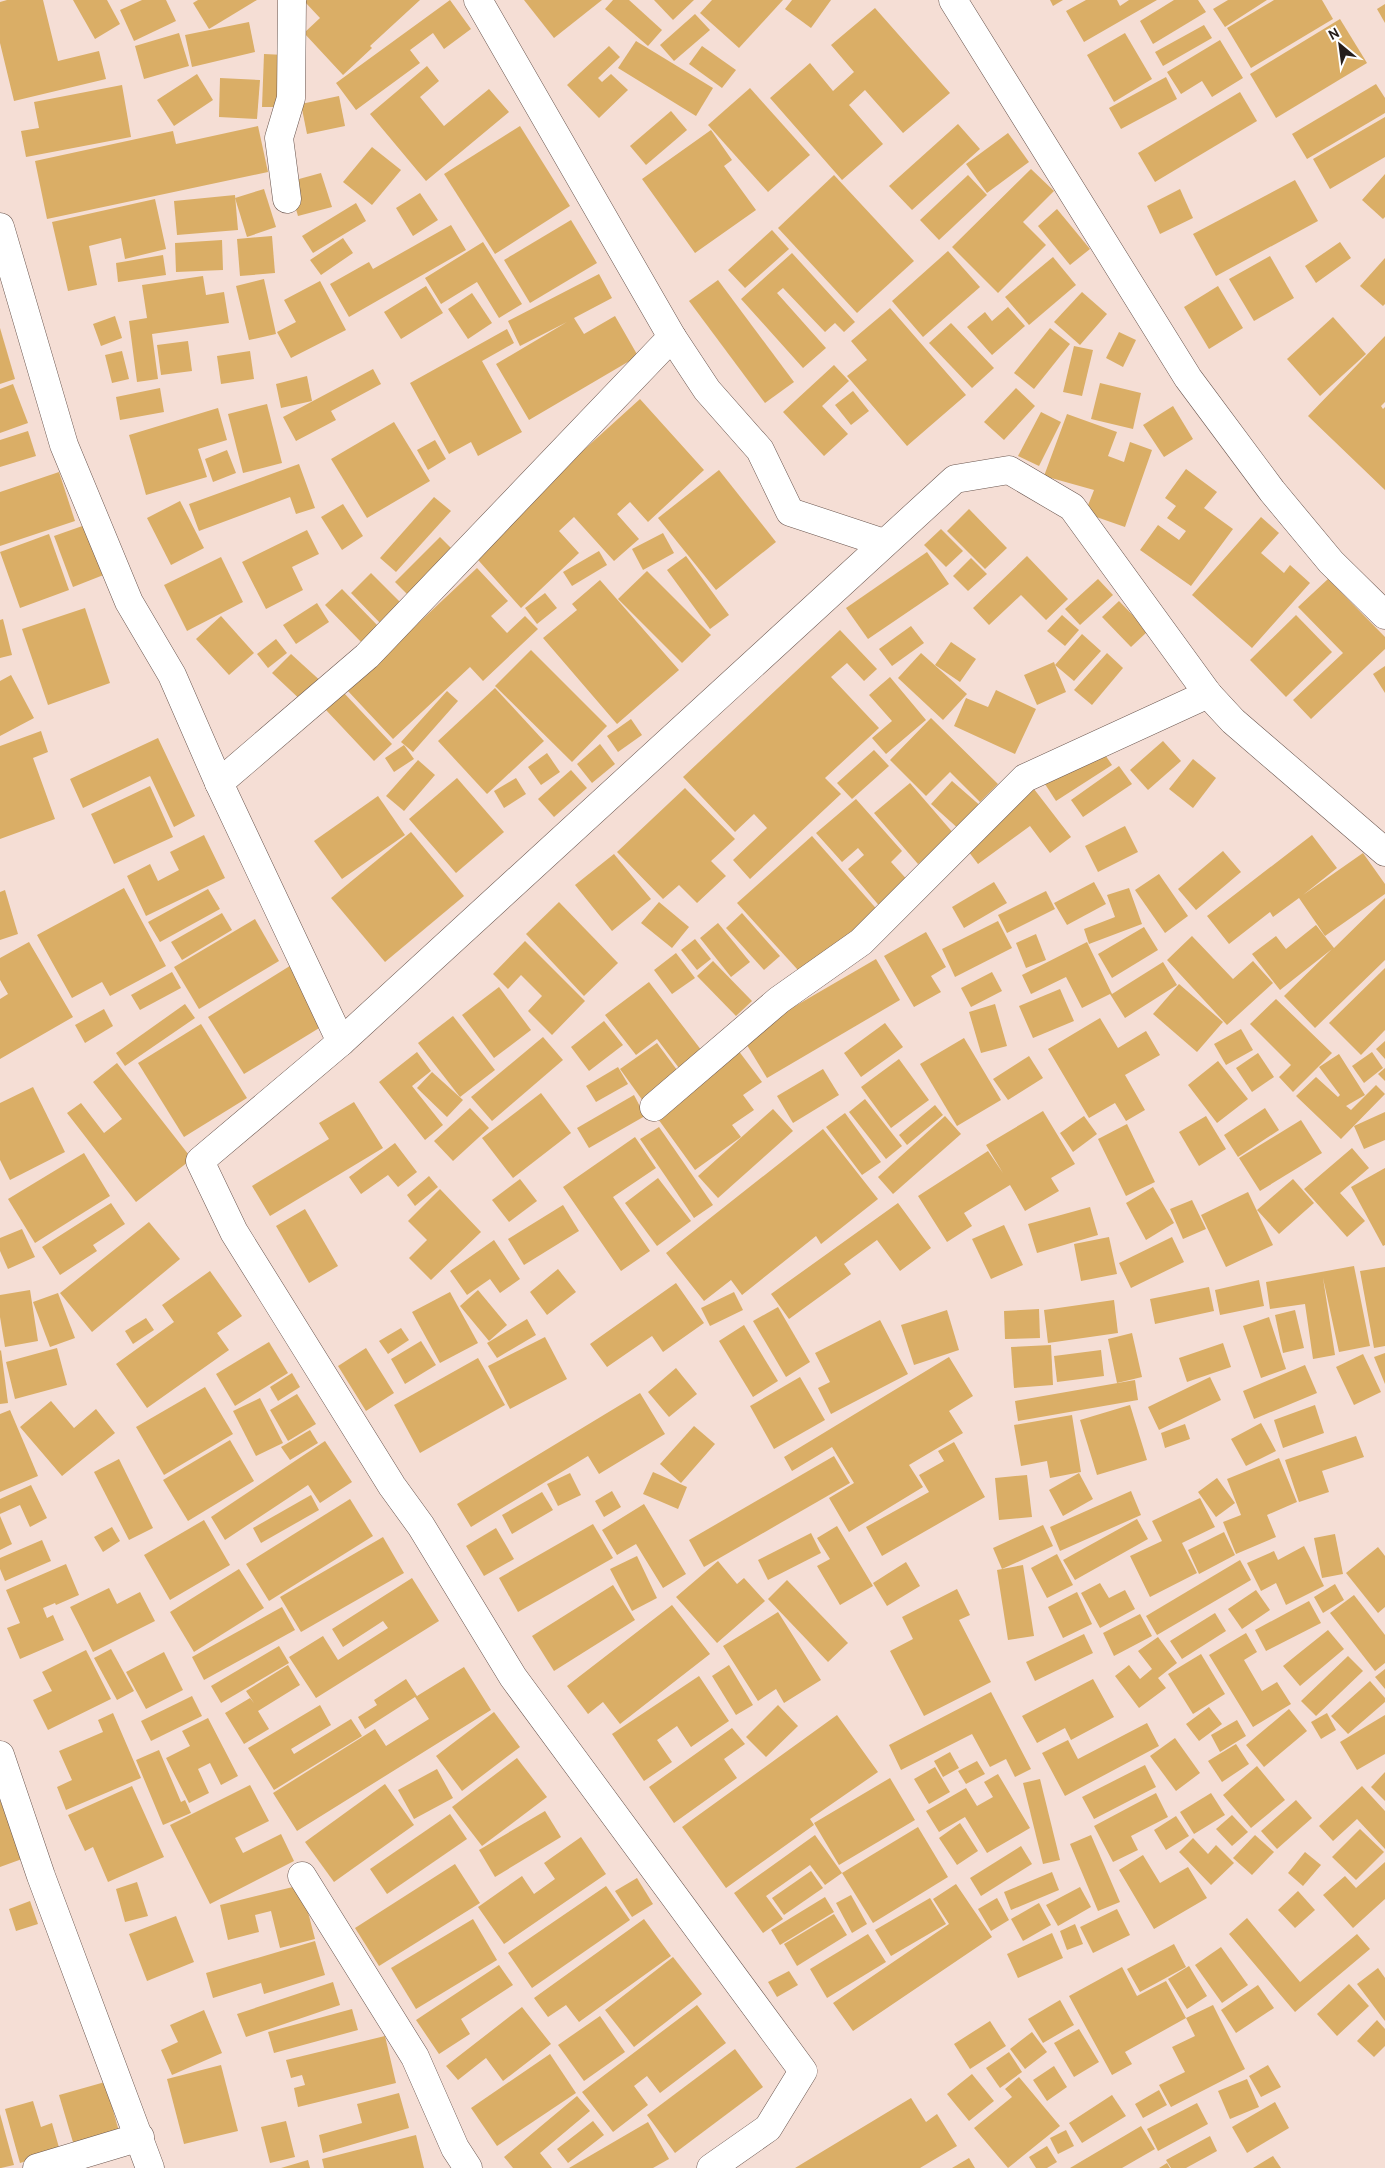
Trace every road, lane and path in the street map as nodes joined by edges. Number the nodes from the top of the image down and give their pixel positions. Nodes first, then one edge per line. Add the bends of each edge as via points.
1 (292, 0) edge
2 (478, 0) edge
3 (952, 0) edge
4 (287, 199) dead end
5 (0, 227) edge
6 (672, 337) junction
7 (884, 543) junction
8 (1385, 614) edge
9 (1208, 694) junction
10 (219, 783) junction
11 (1385, 852) edge
12 (341, 1042) junction
13 (654, 1107) dead end
14 (0, 1755) edge
15 (302, 1876) dead end
16 (140, 2138) junction
17 (37, 2168) edge
18 (150, 2168) edge
19 (468, 2168) edge
20 (711, 2168) edge

1 - 4 street via 291,98 279,138
2 - 6 street
3 - 8 street via 1188,378 1289,512 1331,562
5 - 10 street via 64,445 129,602 172,675
6 - 7 street via 707,390 760,450 790,512
6 - 10 street via 367,656
7 - 9 street via 955,478 1009,470 1072,508
7 - 12 street
9 - 11 street via 1233,722
9 - 13 street via 1025,778 861,942 779,1000
10 - 12 street
12 - 20 street via 200,1161 234,1232 513,1677 803,2071 768,2128
14 - 16 street via 41,1876
15 - 19 street via 415,2057 455,2148
16 - 17 street
16 - 18 street

